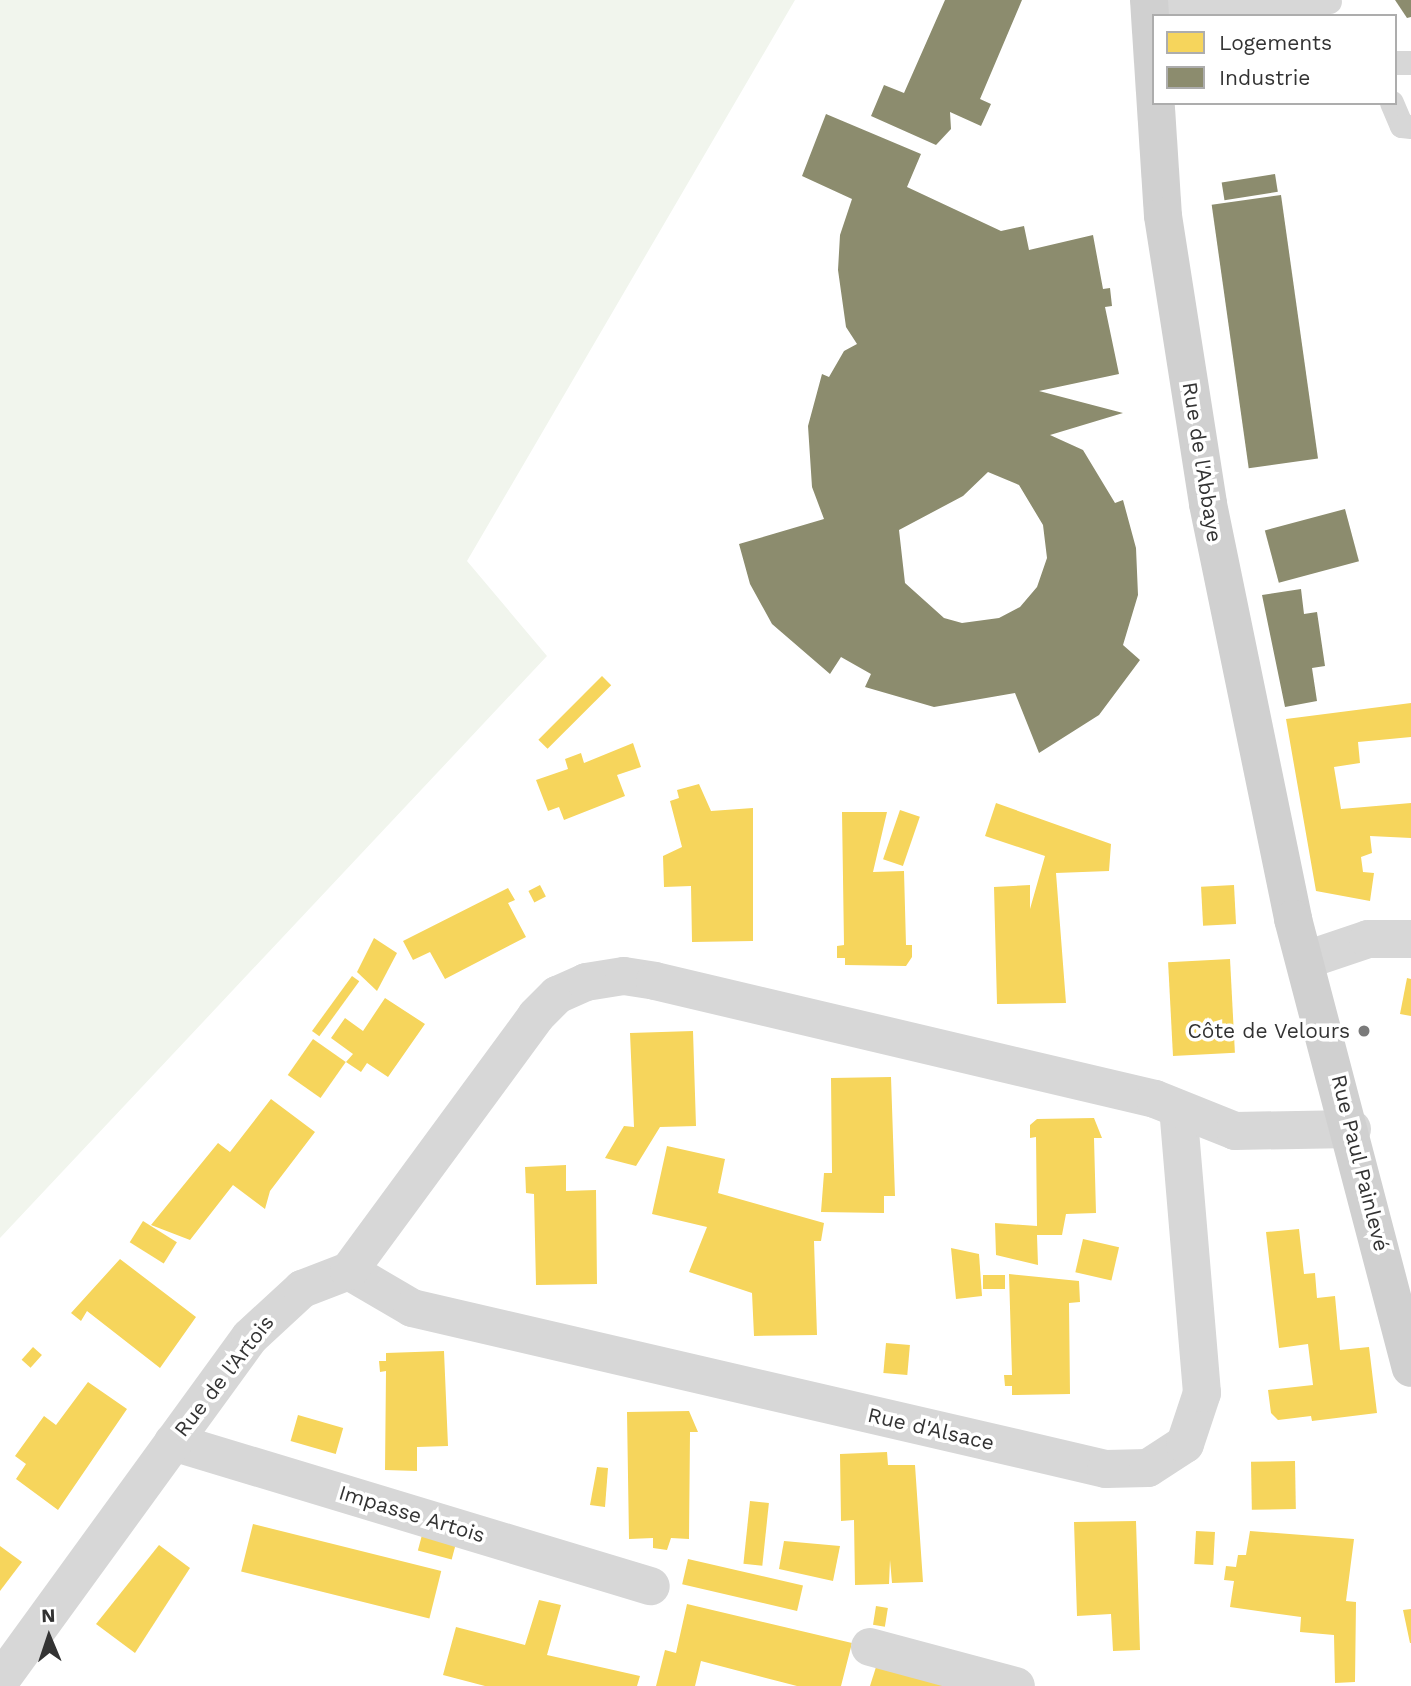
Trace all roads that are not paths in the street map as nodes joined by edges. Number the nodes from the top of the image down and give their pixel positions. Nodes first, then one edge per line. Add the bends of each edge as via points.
1 (1149, 4) edge
2 (1334, 6) edge
3 (1152, 49) edge
4 (1156, 105) edge
5 (1393, 105) edge
6 (1411, 127) edge
7 (1293, 919) joint
8 (1411, 939) edge
9 (1306, 960) junction
10 (1178, 1110) junction
11 (1352, 1129) junction
12 (349, 1271) junction
13 (1411, 1368) edge
14 (173, 1442) junction
15 (651, 1586) dead end
16 (870, 1647) dead end
17 (0, 1681) edge
18 (1016, 1686) edge

1 - 2 lane
1 - 3 street, Rue de l'Abbaye
4 - 7 street, Rue de l'Abbaye via 1163,216 1208,504
5 - 6 lane via 1402,126
7 - 9 street, Rue Paul Painlevé
8 - 9 street via 1368,939
9 - 11 street, Rue Paul Painlevé
10 - 11 street via 1235,1131
10 - 12 street via 1155,1099 655,981 624,976 586,982 558,995 536,1016
10 - 12 street, Rue d'Alsace via 1202,1393 1185,1444 1148,1468 1106,1469 412,1308
11 - 13 street, Rue Paul Painlevé
12 - 14 street, Rue de l'Artois via 302,1289 275,1310
14 - 15 street, Impasse Artois
14 - 17 street, Rue de l'Artois
16 - 18 street

